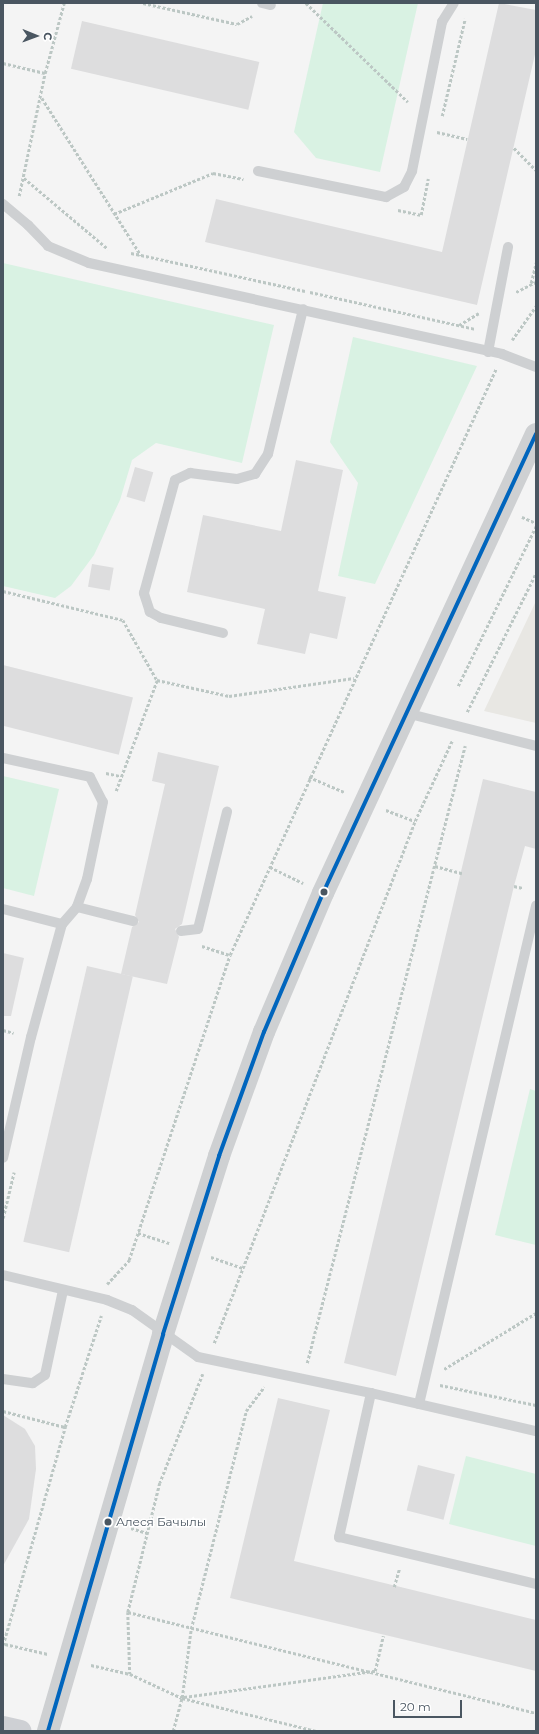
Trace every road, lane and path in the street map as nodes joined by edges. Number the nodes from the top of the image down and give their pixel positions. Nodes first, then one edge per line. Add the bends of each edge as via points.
1 (64, 3) edge
2 (143, 3) edge
3 (306, 3) edge
4 (454, 3) edge
5 (267, 4) edge
6 (467, 12) dead end
7 (3, 64) edge
8 (45, 73) junction
9 (42, 98) junction
10 (423, 116) junction
11 (442, 118) dead end
12 (440, 126) dead end
13 (438, 133) junction
14 (467, 139) dead end
15 (437, 141) dead end
16 (514, 148) dead end
17 (536, 170) edge
18 (258, 171) dead end
19 (24, 178) junction
20 (428, 178) dead end
21 (252, 180) dead end
22 (3, 204) edge
23 (390, 208) dead end
24 (13, 212) junction
25 (114, 214) junction
26 (508, 247) dead end
27 (115, 250) dead end
28 (128, 252) dead end
29 (141, 255) junction
30 (536, 263) edge
31 (531, 283) dead end
32 (536, 306) edge
33 (303, 309) junction
34 (493, 333) junction
35 (514, 337) junction
36 (488, 352) junction
37 (502, 354) junction
38 (536, 367) edge
39 (536, 434) edge
40 (536, 526) edge
41 (536, 573) edge
42 (535, 578) edge
43 (3, 591) edge
44 (223, 633) dead end
45 (354, 678) junction
46 (458, 686) dead end
47 (406, 713) junction
48 (459, 726) junction
49 (466, 744) dead end
50 (531, 744) edge
51 (3, 758) edge
52 (227, 812) dead end
53 (270, 866) junction
54 (435, 866) junction
55 (462, 873) dead end
56 (514, 886) dead end
57 (523, 888) dead end
58 (323, 893) junction
59 (536, 906) edge
60 (77, 907) junction
61 (3, 910) edge
62 (133, 921) dead end
63 (62, 924) junction
64 (181, 931) dead end
65 (200, 946) dead end
66 (230, 955) junction
67 (3, 1158) edge
68 (3, 1275) edge
69 (63, 1290) junction
70 (107, 1300) junction
71 (536, 1313) edge
72 (163, 1334) junction
73 (209, 1359) junction
74 (305, 1371) dead end
75 (270, 1374) junction
76 (3, 1379) edge
77 (423, 1382) junction
78 (371, 1393) junction
79 (419, 1404) junction
80 (536, 1405) edge
81 (3, 1411) edge
82 (65, 1427) junction
83 (536, 1431) edge
84 (400, 1564) dead end
85 (536, 1584) edge
86 (394, 1587) dead end
87 (128, 1612) junction
88 (191, 1629) junction
89 (383, 1636) dead end
90 (3, 1645) edge
91 (375, 1671) junction
92 (182, 1698) junction
93 (536, 1713) edge
94 (3, 1727) edge
95 (20, 1731) edge
96 (48, 1731) edge
97 (173, 1731) edge
98 (316, 1731) edge

1 - 8 path
2 - 5 path via 238,24
3 - 10 path
4 - 10 lane via 442,22
6 - 11 path
7 - 8 path
8 - 9 path
9 - 19 path
9 - 25 path
10 - 13 path
10 - 18 lane via 412,171 404,187 386,197
12 - 13 path
13 - 14 path
13 - 15 path
16 - 17 path
19 - 24 path
19 - 27 path via 108,249
20 - 23 path via 420,214
21 - 25 path via 213,173
22 - 24 lane
24 - 33 lane via 48,246 90,263
25 - 29 path
26 - 34 lane
28 - 29 path
29 - 34 path
30 - 31 path
32 - 35 path
33 - 36 lane
33 - 44 lane via 268,454 255,474 243,478 190,473 175,480 144,593 150,612 161,618
34 - 35 path
34 - 36 lane
35 - 37 path
36 - 37 lane
37 - 38 lane
37 - 45 path
39 - 47 street
40 - 46 path
41 - 42 path
42 - 48 path
43 - 45 path via 123,620 157,680 229,696
45 - 53 path
47 - 48 lane
47 - 58 street
48 - 50 lane
48 - 73 path via 415,822
49 - 54 path
51 - 60 lane via 90,777 103,802 87,879
52 - 64 lane via 198,929
53 - 58 path
53 - 66 path
54 - 55 path
54 - 74 path
56 - 57 path
58 - 72 street via 250,1068 218,1156
59 - 77 lane
60 - 62 lane
60 - 63 lane
61 - 63 lane
63 - 67 lane via 31,1037
65 - 66 path
66 - 70 path via 128,1260 104,1288
68 - 69 lane
69 - 70 lane
69 - 76 lane via 45,1375 33,1383
70 - 72 lane via 132,1310
70 - 82 path
71 - 77 path
72 - 73 lane via 198,1357
72 - 96 street
73 - 75 lane
73 - 87 path via 160,1483
75 - 78 lane
75 - 88 path via 268,1382 246,1411
77 - 79 lane
77 - 80 path
78 - 79 lane
78 - 85 lane via 339,1537
79 - 83 lane
81 - 82 path
82 - 90 path
84 - 86 path
87 - 88 path
87 - 92 path via 130,1674
88 - 91 path
88 - 92 path
89 - 91 path
91 - 92 path
91 - 93 path
92 - 97 path
92 - 98 path
94 - 95 main road

